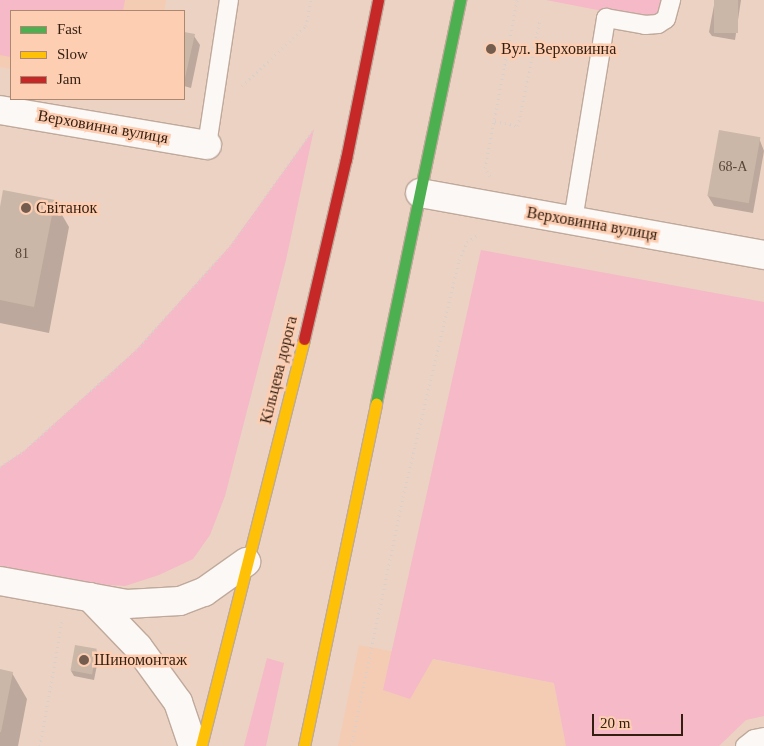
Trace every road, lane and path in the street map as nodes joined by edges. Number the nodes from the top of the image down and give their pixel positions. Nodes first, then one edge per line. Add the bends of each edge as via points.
1 (229, 0) edge
2 (310, 0) edge
3 (378, 0) edge
4 (460, 0) edge
5 (517, 0) edge
6 (671, 0) edge
7 (540, 19) dead end
8 (0, 110) edge
9 (212, 114) junction
10 (495, 121) junction
11 (314, 129) dead end
12 (207, 145) joint
13 (420, 193) junction
14 (494, 208) junction
15 (573, 220) junction
16 (764, 255) edge
17 (0, 468) edge
18 (246, 562) junction
19 (0, 581) edge
20 (79, 595) junction
21 (764, 737) edge
22 (308, 745) edge
23 (40, 746) edge
24 (193, 746) edge
25 (201, 746) edge
26 (352, 746) edge
27 (746, 746) edge

1 - 9 lane
2 - 9 path via 306,26
3 - 18 highway, Кільцева дорога via 346,159
4 - 13 highway
5 - 10 path
6 - 15 lane via 666,19 658,24 606,18
7 - 10 path via 518,126
8 - 12 street, Верховинна вулиця
9 - 12 lane
10 - 14 path via 485,168 499,182
11 - 17 path via 230,246 136,350 24,451
13 - 14 street, Верховинна вулиця
13 - 22 highway
14 - 15 street, Верховинна вулиця
14 - 26 path via 491,232 477,235 467,242 459,260 403,497
15 - 16 street, Верховинна вулиця
18 - 20 street via 204,592 180,601 127,604
18 - 25 highway, Кільцева дорога
19 - 20 street
20 - 23 path
20 - 24 street via 138,647 178,702
21 - 27 lane via 754,739

